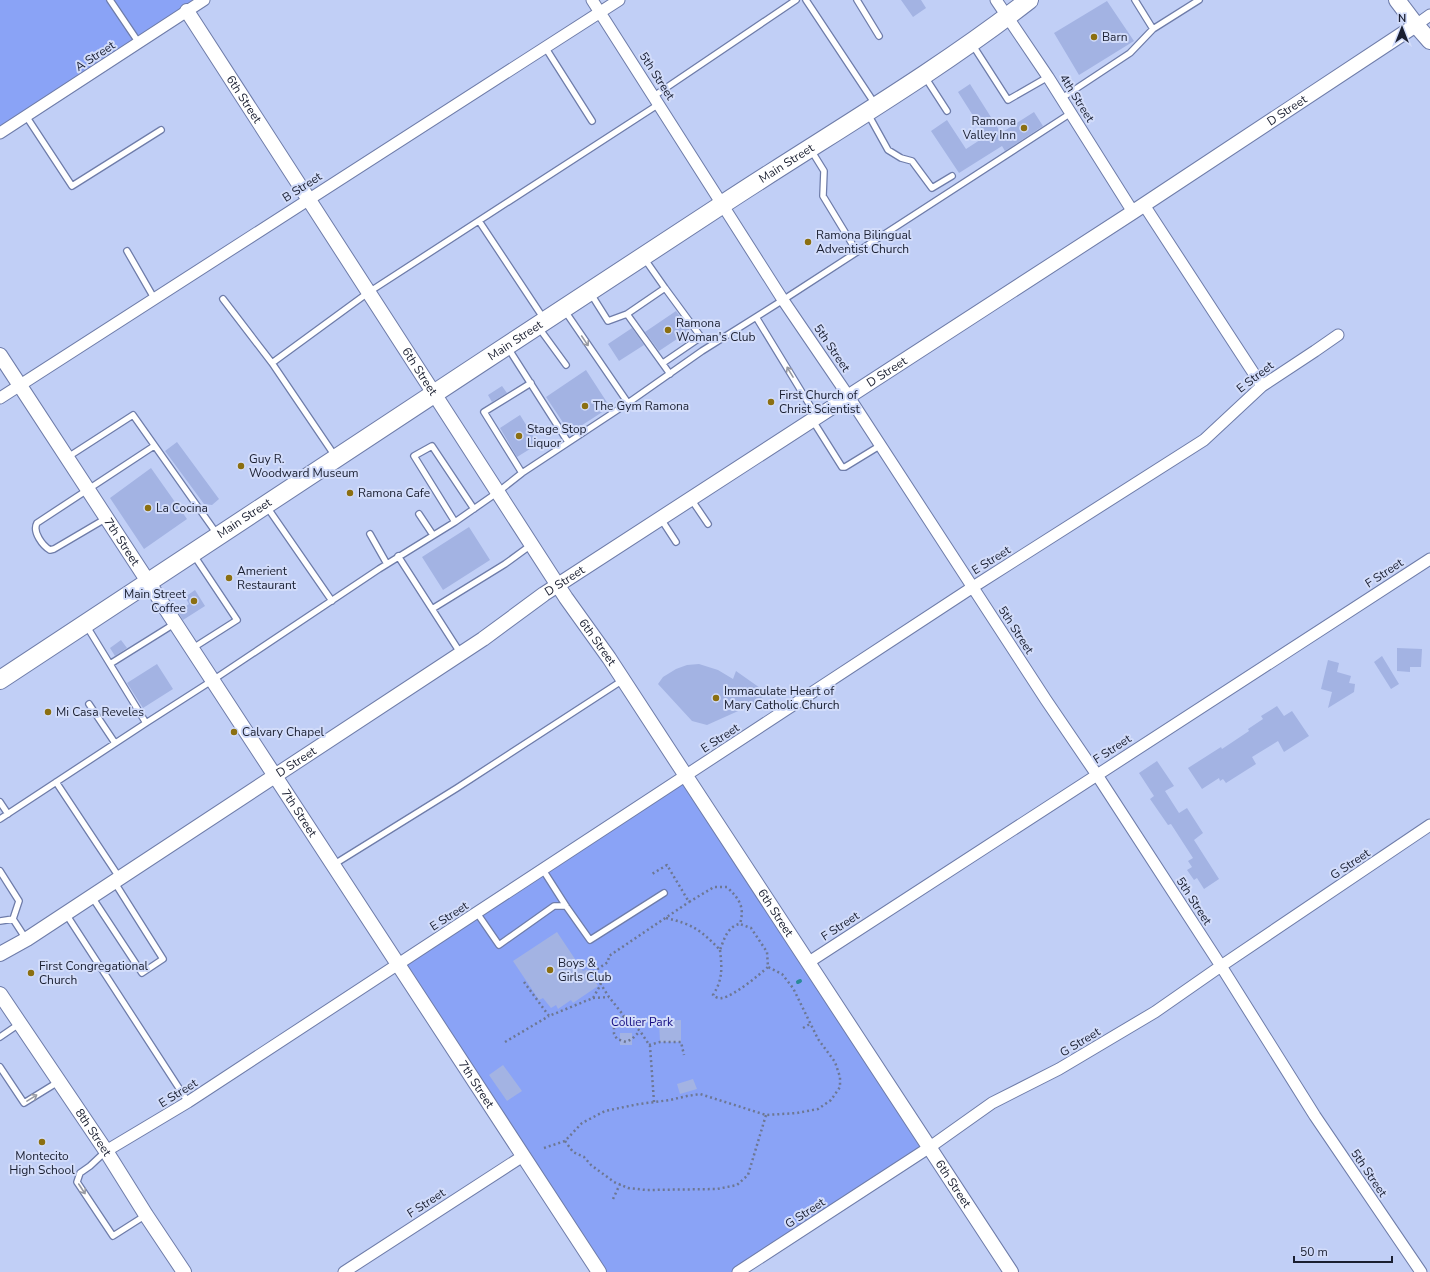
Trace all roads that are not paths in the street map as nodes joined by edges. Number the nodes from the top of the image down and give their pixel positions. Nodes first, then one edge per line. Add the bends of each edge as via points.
1 (110, 0) edge
2 (204, 0) edge
3 (592, 0) edge
4 (619, 0) edge
5 (796, 0) edge
6 (806, 0) edge
7 (858, 0) edge
8 (996, 0) edge
9 (1029, 0) edge
10 (1135, 0) edge
11 (1199, 0) edge
12 (1397, 0) edge
13 (187, 12) junction
14 (600, 12) junction
15 (1430, 15) edge
16 (1007, 17) junction
17 (1416, 25) junction
18 (1153, 29) junction
19 (879, 36) dead end
20 (1430, 41) edge
21 (971, 42) junction
22 (138, 43) junction
23 (546, 47) junction
24 (924, 75) junction
25 (1048, 77) junction
26 (1062, 98) junction
27 (657, 100) junction
28 (872, 109) junction
29 (947, 111) dead end
30 (1071, 114) junction
31 (26, 116) junction
32 (592, 121) dead end
33 (161, 130) dead end
34 (0, 133) edge
35 (809, 148) junction
36 (952, 176) dead end
37 (308, 199) junction
38 (722, 204) junction
39 (1139, 208) junction
40 (479, 221) junction
41 (127, 251) dead end
42 (857, 252) junction
43 (643, 257) junction
44 (665, 288) junction
45 (369, 292) junction
46 (590, 292) junction
47 (154, 298) junction
48 (223, 299) dead end
49 (783, 300) junction
50 (563, 309) junction
51 (627, 314) junction
52 (756, 317) junction
53 (542, 324) junction
54 (1338, 335) dead end
55 (507, 346) junction
56 (0, 355) edge
57 (272, 363) junction
58 (663, 363) junction
59 (566, 365) dead end
60 (670, 374) junction
61 (530, 383) junction
62 (20, 385) junction
63 (1262, 386) junction
64 (435, 394) junction
65 (849, 397) junction
66 (0, 398) edge
67 (628, 403) junction
68 (815, 419) junction
69 (568, 442) junction
70 (881, 445) junction
71 (154, 446) junction
72 (68, 457) junction
73 (336, 458) junction
74 (522, 473) junction
75 (89, 490) junction
76 (498, 492) junction
77 (691, 499) junction
78 (266, 505) junction
79 (474, 509) junction
80 (419, 514) dead end
81 (107, 518) junction
82 (661, 519) junction
83 (455, 522) junction
84 (708, 524) dead end
85 (370, 534) dead end
86 (433, 535) junction
87 (218, 536) junction
88 (676, 542) dead end
89 (532, 544) junction
90 (192, 553) junction
91 (398, 556) junction
92 (1430, 559) edge
93 (387, 564) junction
94 (149, 582) junction
95 (558, 585) junction
96 (973, 586) junction
97 (332, 601) junction
98 (432, 609) junction
99 (176, 622) junction
100 (85, 623) junction
101 (193, 648) junction
102 (461, 654) junction
103 (110, 664) junction
104 (0, 680) edge
105 (214, 680) junction
106 (623, 680) junction
107 (89, 704) dead end
108 (146, 723) junction
109 (115, 743) junction
110 (1097, 775) junction
111 (276, 776) junction
112 (686, 776) junction
113 (56, 782) junction
114 (0, 802) edge
115 (8, 814) junction
116 (0, 819) edge
117 (1430, 825) edge
118 (333, 865) junction
119 (543, 870) junction
120 (0, 871) edge
121 (117, 880) junction
122 (664, 893) dead end
123 (92, 896) junction
124 (566, 906) junction
125 (477, 913) junction
126 (66, 914) junction
127 (13, 919) junction
128 (0, 921) edge
129 (27, 939) junction
130 (0, 954) edge
131 (809, 962) junction
132 (398, 964) junction
133 (1221, 966) junction
134 (0, 994) edge
135 (20, 1023) junction
136 (0, 1037) edge
137 (0, 1067) edge
138 (58, 1082) junction
139 (188, 1102) junction
140 (930, 1147) junction
141 (106, 1151) junction
142 (523, 1156) junction
143 (146, 1215) junction
144 (184, 1272) edge
145 (344, 1272) edge
146 (599, 1272) edge
147 (738, 1272) edge
148 (1011, 1272) edge
149 (1421, 1272) edge

1 - 22 lane
2 - 13 street, A Street
3 - 14 street, 5th Street
4 - 14 street, B Street
5 - 27 lane
6 - 28 lane
7 - 19 lane
8 - 16 street, 4th Street
9 - 16 main road, Main Street
10 - 18 lane
11 - 18 lane
12 - 17 main road
13 - 22 street, A Street
13 - 37 street, 6th Street
14 - 23 street, B Street
14 - 27 street, 5th Street
15 - 17 street, D Street
16 - 21 main road, Main Street
16 - 25 street, 4th Street
17 - 20 main road
17 - 39 street, D Street
18 - 26 lane via 1130,53
21 - 24 main road, Main Street
21 - 25 lane via 1008,100
22 - 31 street, A Street
23 - 32 lane
23 - 37 street, B Street
24 - 28 main road, Main Street
24 - 29 lane
25 - 26 street, 4th Street
26 - 30 street, 4th Street
27 - 38 street, 5th Street
27 - 40 lane
28 - 35 main road, Main Street
28 - 36 lane via 888,150 912,161 932,188
30 - 39 street, 4th Street
30 - 42 lane
31 - 33 lane via 72,186
31 - 34 street, A Street
35 - 38 main road, Main Street
35 - 42 lane via 824,171 823,196
37 - 45 street, 6th Street
37 - 47 street, B Street
38 - 43 main road, Main Street
38 - 49 street, 5th Street
39 - 63 street, 4th Street
39 - 65 street, D Street
40 - 45 lane
40 - 53 lane
41 - 47 lane
42 - 49 lane
43 - 44 lane
43 - 46 main road, Main Street
44 - 51 lane
44 - 58 lane via 701,337
45 - 57 lane
45 - 64 street, 6th Street
46 - 50 main road, Main Street
46 - 51 lane via 608,321
47 - 62 street, B Street
48 - 57 lane
49 - 52 lane
49 - 65 street, 5th Street
50 - 53 main road, Main Street
50 -> 67 lane
51 - 58 lane
52 - 60 lane
68 -> 52 lane
53 - 55 main road, Main Street
53 - 59 lane
54 - 63 street, E Street
55 - 61 lane
55 - 64 main road, Main Street
56 - 62 street, 7th Street
57 - 73 lane
58 - 60 lane
60 - 67 lane
61 - 69 lane
61 - 74 lane via 484,412
62 - 66 street, B Street
62 - 72 street, 7th Street
63 - 96 street, E Street via 1204,440
64 - 73 main road, Main Street
64 - 76 street, 6th Street
65 - 68 street, D Street
65 - 70 street, 5th Street
67 - 69 lane
68 - 70 lane via 842,467
68 - 77 street, D Street
69 - 74 lane
70 - 96 street, 5th Street
71 - 72 lane via 133,415
71 - 75 lane
71 - 87 lane
72 - 75 street, 7th Street
73 - 78 main road, Main Street
74 - 76 lane
75 - 81 street, 7th Street
75 - 81 lane via 36,523 35,531 42,542 46,548 54,549
76 - 79 lane
76 - 89 street, 6th Street
77 - 82 street, D Street
77 - 84 lane
78 - 87 main road, Main Street
78 - 97 lane
79 - 83 lane
79 - 83 lane via 432,446 414,456
80 - 86 lane
81 - 94 street, 7th Street
82 - 88 lane
82 - 95 street, D Street
83 - 86 lane
85 - 93 lane
86 - 91 lane
87 - 90 main road, Main Street
89 - 95 street, 6th Street
89 - 98 lane via 505,564
90 - 94 main road, Main Street
90 - 101 lane via 237,620
91 - 93 lane
91 - 98 lane
92 - 110 street, F Street
93 - 97 lane
94 - 99 street, 7th Street
94 - 100 main road, Main Street
95 - 102 street, D Street
95 - 106 street, 6th Street
96 - 110 street, 5th Street
96 - 112 street, E Street
97 - 105 lane
98 - 102 lane
99 - 101 street, 7th Street
99 - 103 lane
100 - 103 lane
100 - 104 main road, Main Street
101 - 105 street, 7th Street
102 - 111 street, D Street
103 - 108 lane
105 - 108 lane
105 - 111 street, 7th Street
106 - 112 street, 6th Street
106 - 118 lane
107 - 109 lane
108 - 109 lane
109 - 113 lane
110 - 131 street, F Street
110 - 133 street, 5th Street
111 - 118 street, 7th Street
111 - 121 street, D Street
112 - 119 street, E Street
112 - 131 street, 6th Street
113 - 115 lane
113 - 121 lane
114 - 115 lane
115 - 116 lane
117 - 133 street, G Street
118 - 132 street, 7th Street
119 - 124 lane
119 - 125 street, E Street
120 - 127 lane via 19,901
121 - 123 street, D Street
121 - 123 lane via 163,959 142,973
122 - 124 lane via 590,940
123 - 126 street, D Street
124 - 125 lane via 554,906 499,945
125 - 132 street, E Street
126 - 129 street, D Street
126 - 139 lane
127 - 128 lane
127 - 129 lane
129 - 130 street, D Street
131 - 140 street, 6th Street
132 - 139 street, E Street
132 - 142 street, 7th Street
133 - 140 street, G Street via 1155,1012 1059,1069 992,1103
133 - 149 street, 5th Street via 1315,1116
134 - 135 street, 8th Street
135 - 136 lane
135 - 138 street, 8th Street
137 -> 138 lane via 24,1103
138 - 141 street, 8th Street
139 - 141 street, E Street
140 - 147 street, G Street
140 - 148 street, 6th Street
141 - 143 street, 8th Street
141 -> 143 lane via 80,1173 77,1182 113,1236
142 - 145 street, F Street
142 - 146 street, 7th Street
143 - 144 street, 8th Street

